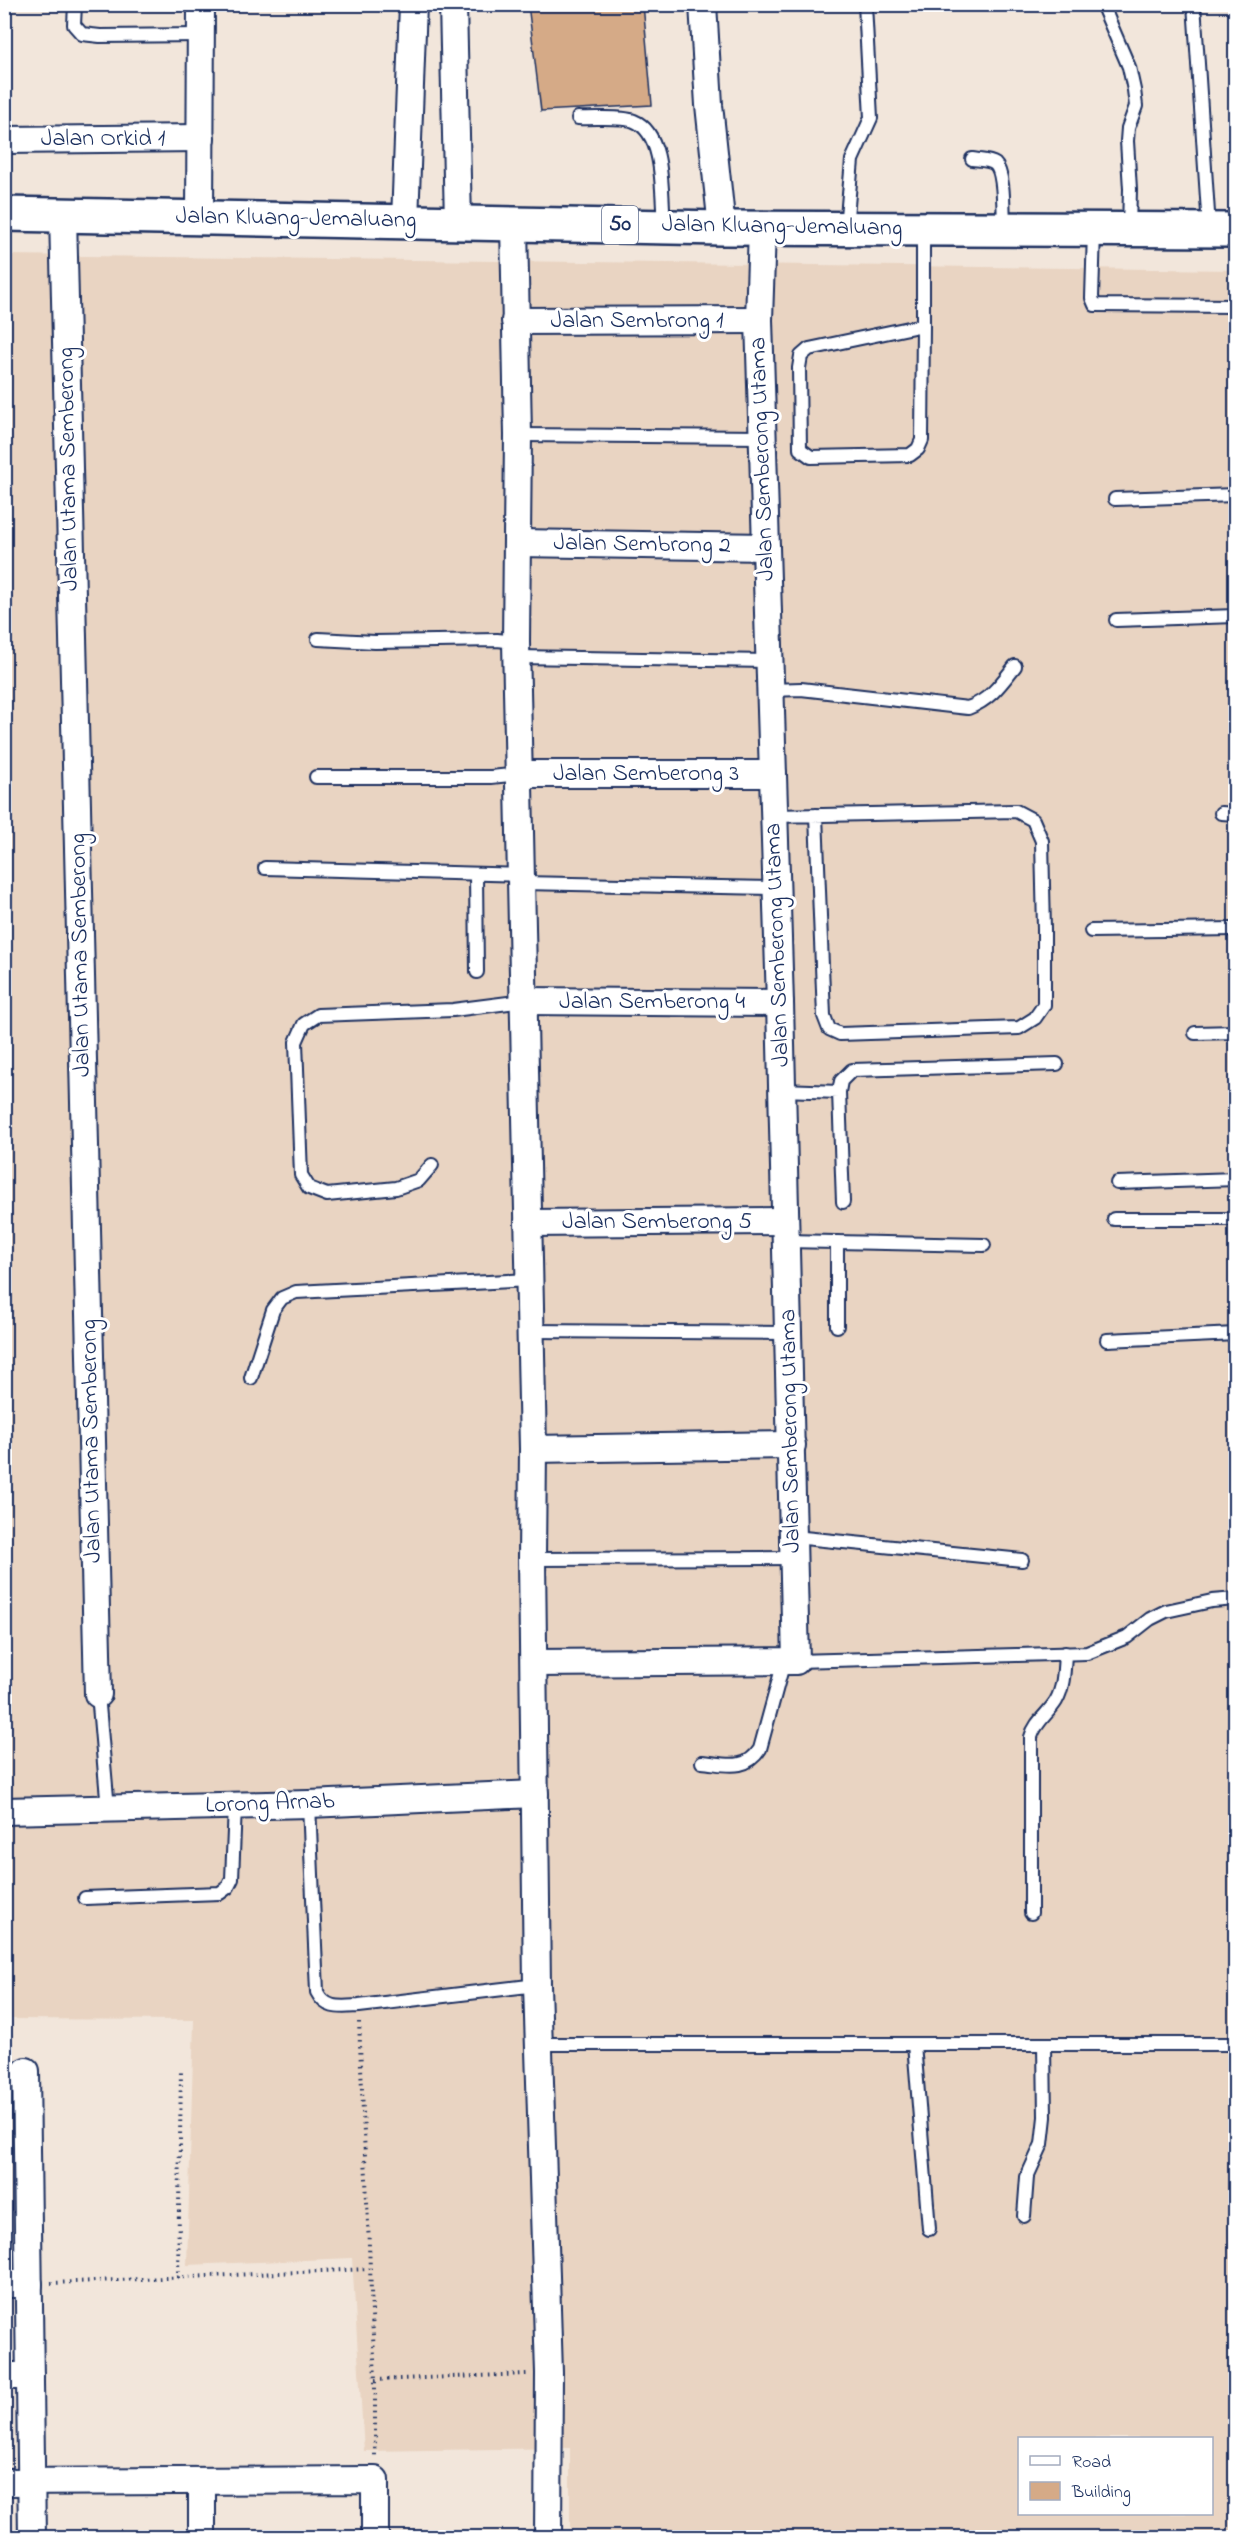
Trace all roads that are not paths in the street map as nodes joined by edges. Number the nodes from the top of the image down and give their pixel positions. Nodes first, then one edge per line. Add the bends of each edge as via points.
1 (75, 4) edge
2 (201, 4) edge
3 (413, 4) edge
4 (453, 4) edge
5 (703, 4) edge
6 (865, 4) edge
7 (1102, 4) edge
8 (1194, 4) edge
9 (201, 35) junction
10 (578, 118) dead end
11 (201, 138) junction
12 (4, 140) edge
13 (972, 159) dead end
14 (4, 214) edge
15 (63, 215) junction
16 (200, 217) junction
17 (405, 221) junction
18 (458, 222) junction
19 (514, 223) junction
20 (664, 226) junction
21 (722, 228) junction
22 (1004, 228) junction
23 (762, 229) junction
24 (922, 229) junction
25 (845, 230) junction
26 (1094, 230) junction
27 (1129, 230) junction
28 (1222, 230) edge
29 (1236, 306) edge
30 (759, 320) junction
31 (515, 321) junction
32 (923, 325) junction
33 (518, 435) junction
34 (763, 437) junction
35 (1236, 495) edge
36 (1115, 499) dead end
37 (518, 543) junction
38 (766, 547) junction
39 (1236, 616) edge
40 (1116, 620) dead end
41 (318, 639) dead end
42 (517, 649) junction
43 (769, 661) junction
44 (1015, 666) dead end
45 (770, 690) junction
46 (519, 774) junction
47 (773, 774) junction
48 (316, 777) dead end
49 (1221, 813) dead end
50 (1236, 814) edge
51 (816, 815) junction
52 (774, 816) junction
53 (265, 868) dead end
54 (476, 874) junction
55 (522, 879) junction
56 (776, 888) junction
57 (1236, 929) edge
58 (1091, 931) dead end
59 (477, 972) dead end
60 (524, 1001) junction
61 (780, 1003) junction
62 (1236, 1032) edge
63 (1195, 1033) dead end
64 (1057, 1064) dead end
65 (782, 1090) junction
66 (839, 1092) junction
67 (432, 1165) dead end
68 (1236, 1179) edge
69 (1117, 1183) dead end
70 (843, 1202) dead end
71 (1114, 1219) dead end
72 (1236, 1219) edge
73 (528, 1223) junction
74 (786, 1231) junction
75 (837, 1242) junction
76 (984, 1245) dead end
77 (529, 1280) junction
78 (837, 1326) dead end
79 (531, 1331) junction
80 (789, 1333) junction
81 (1236, 1334) edge
82 (1107, 1340) dead end
83 (251, 1378) dead end
84 (792, 1445) junction
85 (533, 1449) junction
86 (795, 1547) junction
87 (532, 1559) junction
88 (1022, 1560) dead end
89 (1236, 1599) edge
90 (1065, 1653) junction
91 (790, 1661) junction
92 (534, 1663) junction
93 (98, 1694) joint
94 (702, 1762) dead end
95 (535, 1794) junction
96 (309, 1804) junction
97 (235, 1806) junction
98 (108, 1809) junction
99 (4, 1811) edge
100 (85, 1898) dead end
101 (1031, 1913) dead end
102 (537, 1985) junction
103 (541, 2044) junction
104 (914, 2044) junction
105 (1044, 2044) junction
106 (1236, 2044) edge
107 (26, 2071) dead end
108 (1024, 2216) dead end
109 (929, 2229) dead end
110 (17, 2284) edge
111 (4, 2376) edge
112 (30, 2376) junction
113 (202, 2481) junction
114 (4, 2482) edge
115 (32, 2482) junction
116 (33, 2538) edge
117 (202, 2538) edge
118 (375, 2538) edge
119 (548, 2538) edge

1 - 9 lane via 74,25 82,34
2 - 9 street
3 - 17 street
4 - 18 street
5 - 21 street
6 - 25 lane via 871,118 852,160
7 - 27 lane via 1130,67 1136,106 1127,141
8 - 28 lane via 1202,98
9 - 11 street
10 - 20 lane via 633,120 651,136 657,147
11 - 12 street, Jalan Orkid 1
11 - 16 street
13 - 22 lane via 991,162 1001,173
14 - 15 highway, Jalan Kluang-Jemaluang / 50
15 - 16 highway, Jalan Kluang-Jemaluang / 50
15 - 93 street, Jalan Utama Semberong
16 - 17 highway, Jalan Kluang-Jemaluang / 50
17 - 18 highway, Jalan Kluang-Jemaluang / 50
18 - 19 highway, Jalan Kluang-Jemaluang / 50
19 - 20 highway, Jalan Kluang-Jemaluang / 50
19 - 31 street
20 - 21 highway, Jalan Kluang-Jemaluang / 50
21 - 23 highway, Jalan Kluang-Jemaluang / 50
22 - 24 highway, Jalan Kluang-Jemaluang / 50
22 - 26 highway, Jalan Kluang-Jemaluang / 50
23 - 25 highway, Jalan Kluang-Jemaluang / 50
23 - 30 street, Jalan Semberong Utama
24 - 25 highway, Jalan Kluang-Jemaluang / 50
24 - 32 lane
26 - 27 highway, Jalan Kluang-Jemaluang / 50
26 - 29 lane via 1095,305
27 - 28 highway, Jalan Kluang-Jemaluang / 50
30 - 31 street, Jalan Sembrong 1
30 - 34 street, Jalan Semberong Utama
31 - 33 street
32 - 32 lane via 809,349 801,356 800,449 804,454 910,455 918,449 922,440
33 - 34 lane
33 - 37 street
34 - 38 street, Jalan Semberong Utama
35 - 36 lane
37 - 38 street, Jalan Sembrong 2
37 - 42 street
38 - 43 street, Jalan Semberong Utama
39 - 40 lane
41 - 42 lane via 496,640
42 - 43 lane
42 - 46 street
43 - 45 street, Jalan Semberong Utama
44 - 45 lane via 996,691 968,708 801,689
45 - 47 street, Jalan Semberong Utama
46 - 47 street, Jalan Semberong 3
46 - 48 lane
46 - 55 street
47 - 52 street, Jalan Semberong Utama
49 - 50 lane
51 - 51 lane via 1016,811 1033,820 1042,841 1044,929 1044,1005 1035,1018 1019,1028 840,1034 829,1029 824,1016
51 - 52 lane
52 - 56 street, Jalan Semberong Utama
53 - 54 lane
54 - 55 lane
54 - 59 lane
55 - 56 lane
55 - 60 street
56 - 61 street, Jalan Semberong Utama
57 - 58 lane
60 - 61 street, Jalan Semberong 4
60 - 67 lane via 453,1010 318,1015 304,1024 296,1042 298,1109 301,1175 309,1188 327,1195 396,1188 419,1180
60 - 73 street
61 - 65 street, Jalan Semberong Utama
62 - 63 lane
64 - 66 lane via 852,1070 841,1081
65 - 66 lane
65 - 74 street, Jalan Semberong Utama
66 - 70 lane
68 - 69 lane
71 - 72 lane
73 - 74 street, Jalan Semberong 5
73 - 77 street
74 - 75 lane
74 - 80 street, Jalan Semberong Utama
75 - 76 lane
75 - 78 lane
77 - 79 street
77 - 83 lane via 296,1292 282,1298 273,1310
79 - 80 lane
79 - 85 street
80 - 84 street, Jalan Semberong Utama
81 - 82 lane
84 - 85 street
84 - 86 street, Jalan Semberong Utama
85 - 87 street
86 - 87 lane
86 - 88 lane
86 - 91 street, Jalan Semberong Utama
87 - 92 street
89 - 90 lane via 1166,1611 1127,1637 1087,1653
90 - 91 lane
90 - 101 lane via 1062,1690 1031,1737
91 - 92 street
91 - 94 lane via 753,1760 745,1765
92 - 95 street
93 - 98 lane
95 - 96 street, Lorong Arnab
95 - 102 street
96 - 97 street, Lorong Arnab
96 - 102 lane via 317,1992 321,2000 334,2007 359,2006
97 - 98 street, Lorong Arnab
97 - 100 lane via 232,1879 220,1893
98 - 99 street, Lorong Arnab
102 - 103 street
103 - 104 lane
103 - 119 street via 549,2373
104 - 105 lane
104 - 109 lane
105 - 106 lane
105 - 108 lane via 1042,2144 1027,2177
107 - 110 street
110 - 112 street
111 - 112 street
112 - 115 street
113 - 115 street
113 - 117 street
113 - 118 street via 375,2480
114 - 115 street
115 - 116 street

